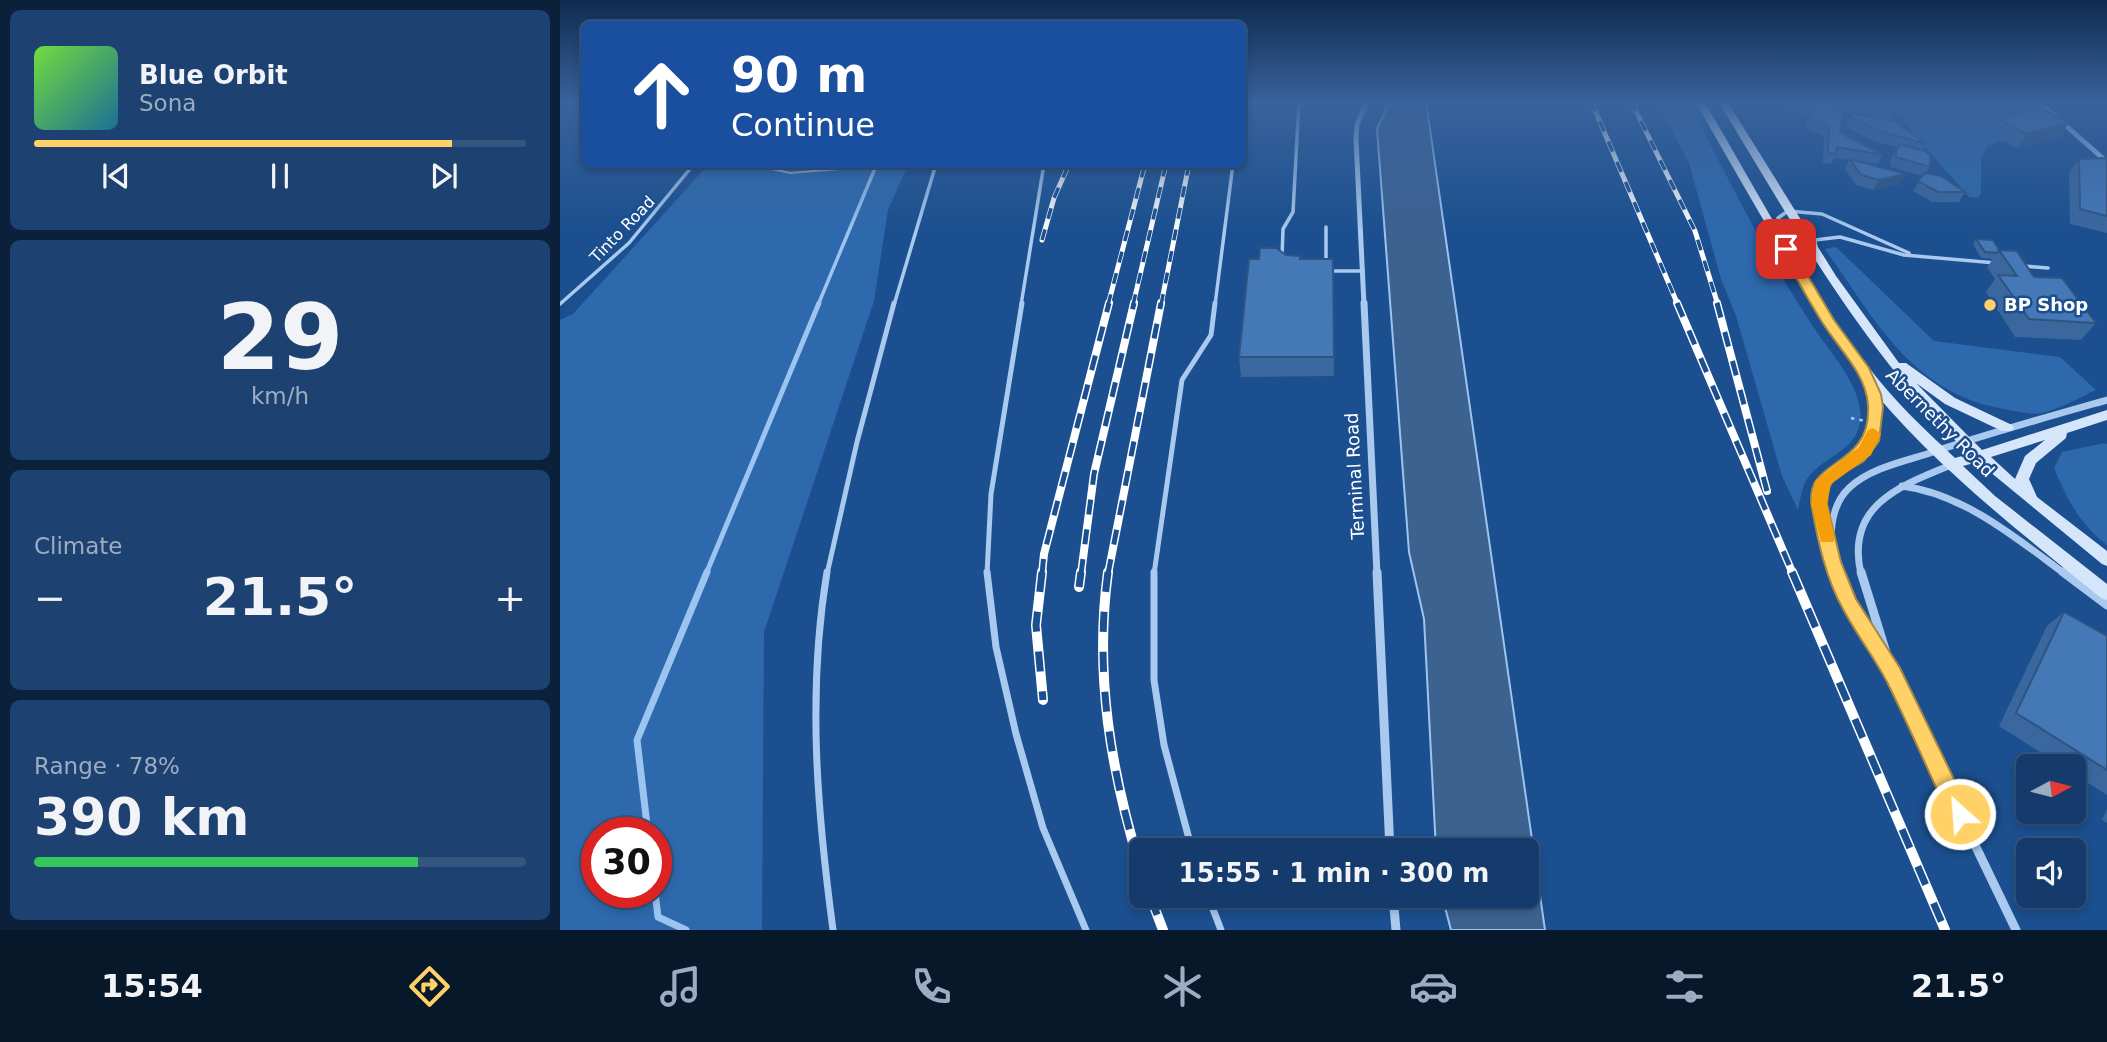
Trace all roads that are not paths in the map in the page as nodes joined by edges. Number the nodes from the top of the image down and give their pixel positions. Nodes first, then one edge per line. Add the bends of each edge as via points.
1 (1297, 144) edge
2 (1356, 144) edge
3 (1724, 144) edge
4 (1749, 144) edge
5 (2087, 144) edge
6 (2107, 162) edge
7 (691, 168) edge
8 (935, 168) edge
9 (1043, 168) edge
10 (1232, 168) edge
11 (1791, 210) junction
12 (1326, 227) dead end
13 (1816, 250) junction
14 (1915, 256) junction
15 (2008, 264) edge
16 (1281, 265) edge
17 (2021, 265) edge
18 (2048, 268) dead end
19 (1318, 271) edge
20 (1326, 271) junction
21 (1363, 271) junction
22 (1812, 294) junction
23 (560, 303) edge
24 (1876, 341) junction
25 (1864, 371) junction
26 (2107, 400) edge
27 (2107, 415) edge
28 (2074, 425) junction
29 (2007, 428) junction
30 (1963, 441) junction
31 (1936, 450) junction
32 (1979, 455) junction
33 (1951, 465) junction
34 (1898, 486) junction
35 (2034, 503) junction
36 (2107, 560) edge
37 (1833, 562) junction
38 (2107, 593) edge
39 (2107, 606) edge
40 (1893, 675) junction
41 (1189, 838) edge
42 (1389, 838) edge
43 (1213, 908) edge
44 (1393, 908) edge
45 (833, 930) edge
46 (1086, 930) edge
47 (1221, 930) edge
48 (1396, 930) edge
49 (2016, 930) edge

1 - 16 lane via 1293,212 1283,229
2 - 21 street, Terminal Road
3 - 22 main road, Abernethy Road
4 - 11 main road, Abernethy Road
5 - 6 street
7 - 23 lane, Tinto Road via 629,243
8 - 45 lane via 883,342 829,559 816,664 815,758
9 - 46 lane via 990,494 987,581 996,647 1032,793
10 - 41 lane via 1211,335 1182,380 1153,578 1154,680 1164,745
11 - 13 main road, Abernethy Road
11 - 14 lane via 1832,217
11 - 22 lane via 1778,218 1804,263
12 - 20 lane
13 - 14 lane via 1815,240 1833,236
13 - 24 main road, Abernethy Road
14 - 15 lane
17 - 18 lane
19 - 20 lane
20 - 21 lane
21 - 42 street, Terminal Road
22 - 25 main road, Abernethy Road
24 - 29 main road via 1891,358 1950,401
24 - 30 main road, Abernethy Road
25 - 31 main road, Abernethy Road
25 - 37 street via 1876,407 1871,441 1858,457 1829,474 1820,488 1819,504
26 - 29 street
27 - 28 main road
28 - 32 main road
28 - 35 main road via 2030,460 2023,485
29 - 30 street
30 - 31 street
30 - 32 main road, Abernethy Road
31 - 33 main road, Abernethy Road
31 - 37 street via 1880,469 1849,488 1830,535
32 - 33 main road
32 - 35 main road, Abernethy Road
33 - 34 street
33 - 38 main road, Abernethy Road
34 - 39 street via 1941,494 2006,533
34 - 40 street via 1868,512 1857,556
35 - 36 main road, Abernethy Road
37 - 40 street via 1849,603
40 - 49 street
43 - 47 lane
44 - 48 street

